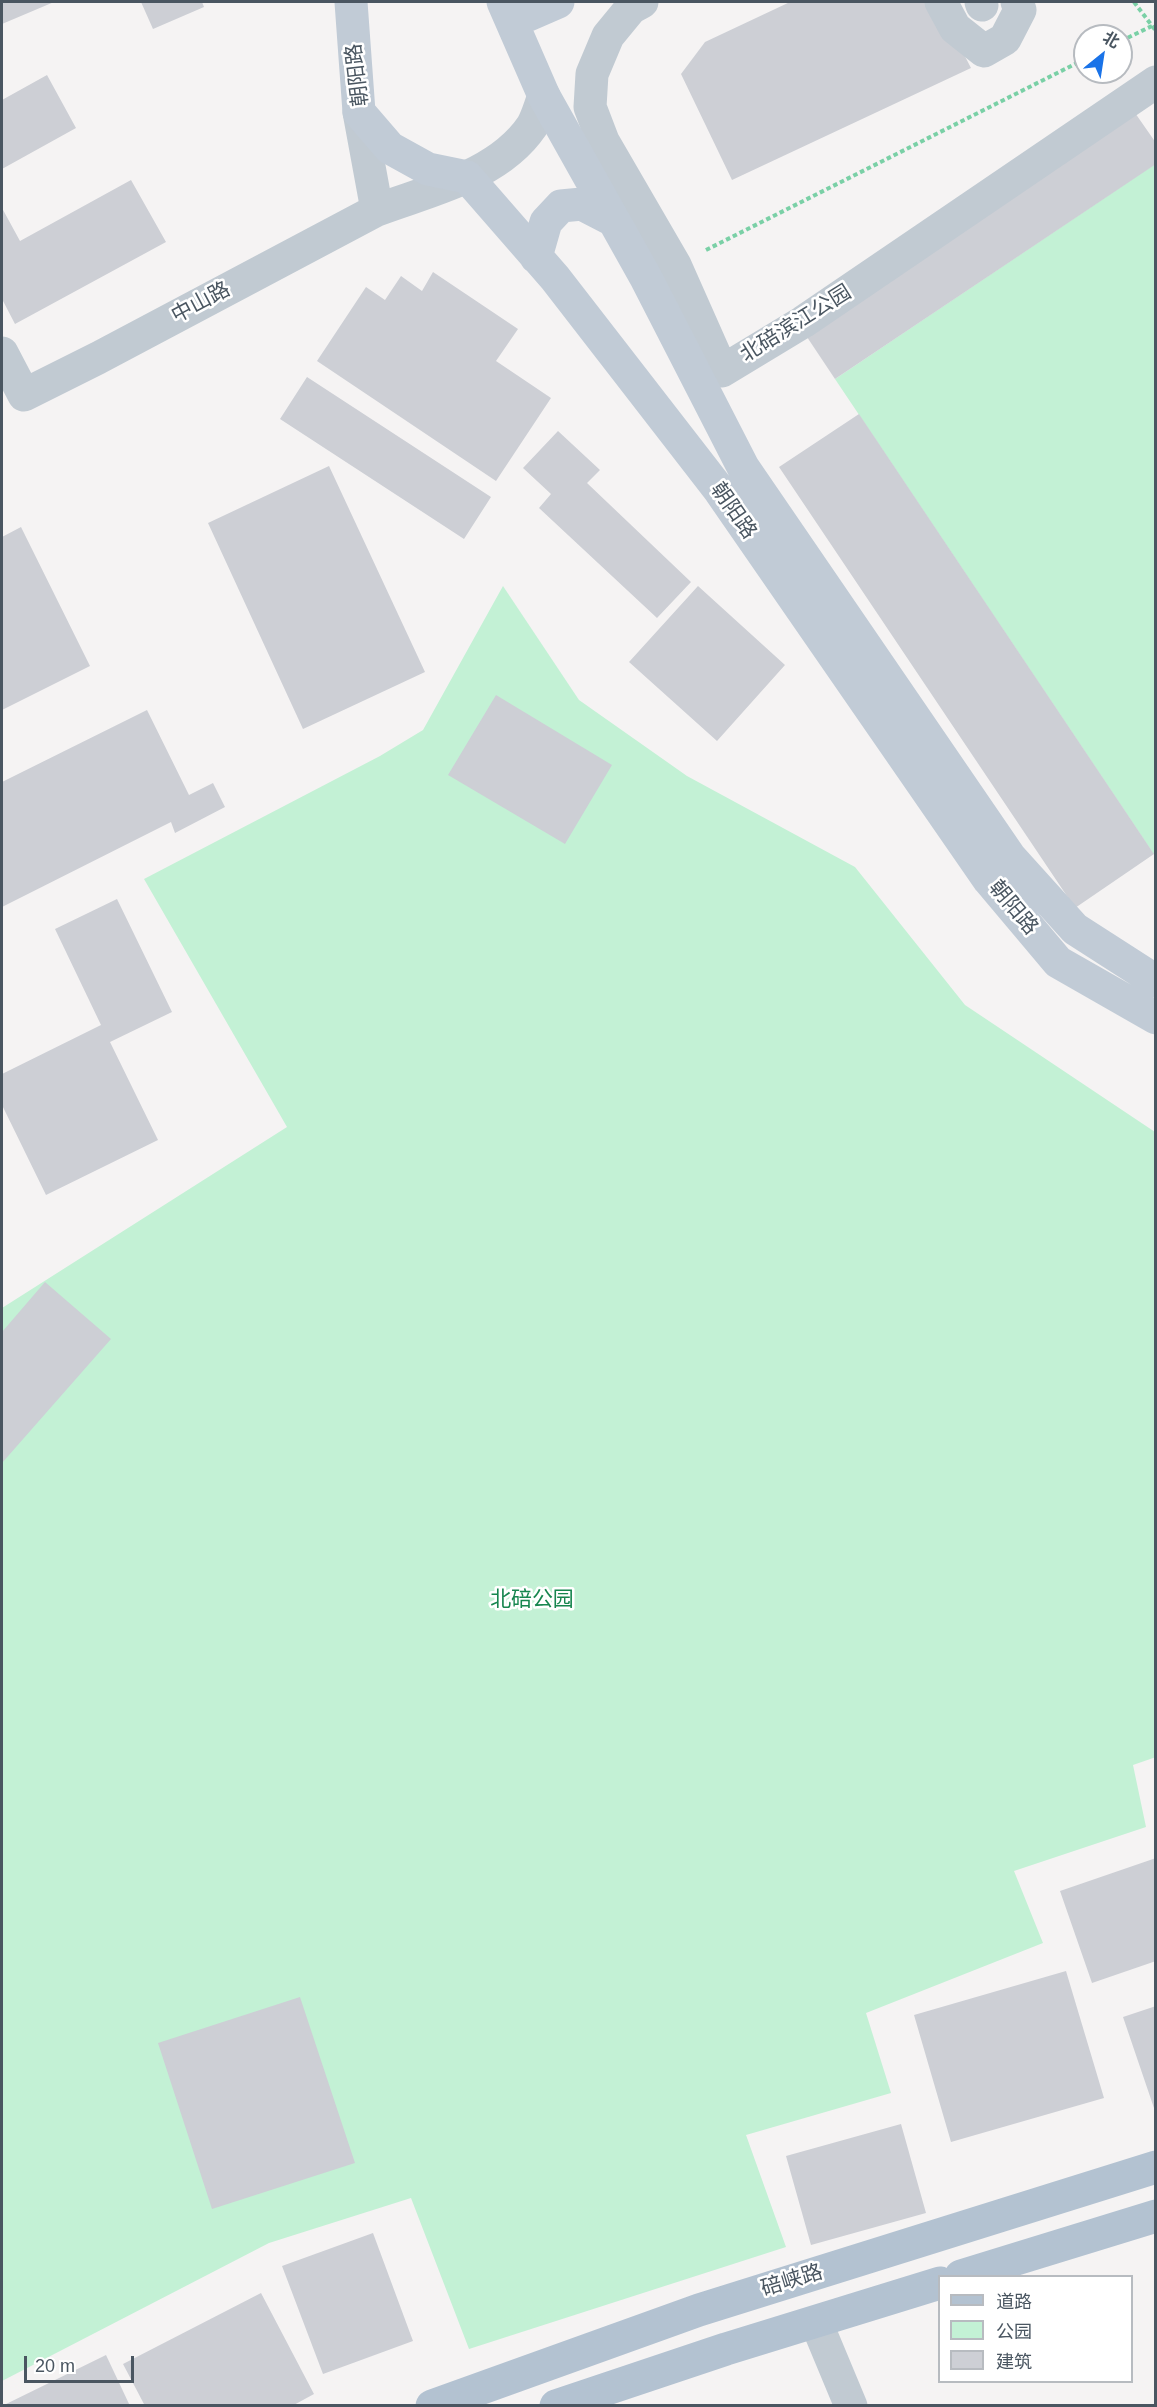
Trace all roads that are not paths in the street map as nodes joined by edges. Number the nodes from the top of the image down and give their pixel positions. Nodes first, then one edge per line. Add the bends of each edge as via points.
1 (351, 2) edge
2 (558, 2) edge
3 (642, 2) edge
4 (941, 2) edge
5 (1017, 2) edge
6 (508, 12) edge
7 (1155, 82) edge
8 (544, 96) junction
9 (359, 112) junction
10 (467, 177) junction
11 (377, 210) junction
12 (613, 220) junction
13 (536, 257) junction
14 (2, 353) edge
15 (1155, 981) edge
16 (1155, 1018) edge
17 (1155, 2167) edge
18 (1155, 2216) edge
19 (967, 2275) edge
20 (938, 2283) edge
21 (816, 2322) junction
22 (432, 2406) edge
23 (556, 2406) edge
24 (851, 2406) edge

1 - 9 street, 朝阳路
2 - 6 street
3 - 7 street, 北碚滨江公园 via 631,8 608,36 592,74 590,107 603,141 675,265 722,371 803,322
4 - 5 street via 955,28 984,51 1005,39 1020,10
6 - 8 street
8 - 10 street, 中山路 via 532,126 501,159
8 - 12 street
9 - 10 street, 朝阳路 via 390,148 428,169
9 - 11 street
10 - 11 street, 中山路
10 - 13 street, 朝阳路
11 - 14 street, 中山路 via 24,394
12 - 13 street via 582,204 561,206 546,222
12 - 15 street via 744,467 1010,857 1075,929
13 - 16 street, 朝阳路 via 720,491 988,880 1058,962
17 - 22 main road, 碚峡路 via 699,2310
18 - 19 main road
20 - 21 main road
21 - 23 main road
21 - 24 street

